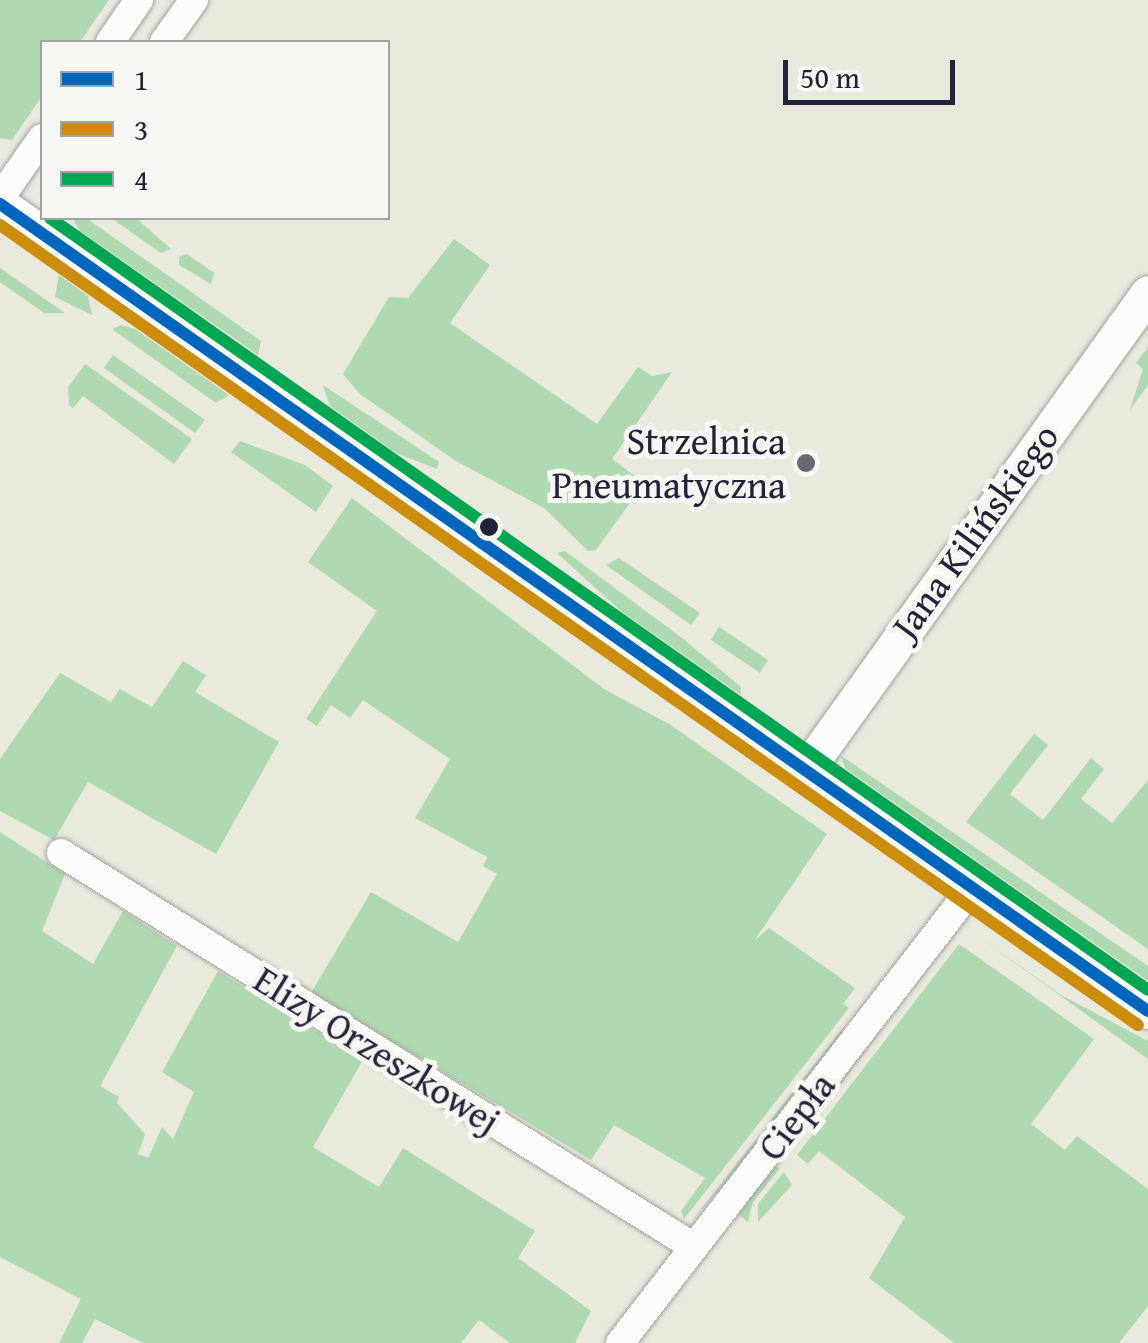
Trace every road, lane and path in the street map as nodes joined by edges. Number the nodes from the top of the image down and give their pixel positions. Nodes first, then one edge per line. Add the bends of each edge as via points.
1 (194, 0) edge
2 (125, 21) edge
3 (157, 40) edge
4 (162, 40) edge
5 (40, 141) edge
6 (0, 201) edge
7 (42, 224) edge
8 (1148, 293) edge
9 (805, 771) junction
10 (61, 853) dead end
11 (972, 888) junction
12 (1148, 1012) edge
13 (694, 1247) junction
14 (620, 1343) edge

1 - 4 street
2 - 3 street
5 - 6 street
6 - 7 street
7 - 9 street
8 - 9 street, Jana Kilińskiego
9 - 11 street
10 - 13 street, Elizy Orzeszkowej
11 - 12 street
11 - 13 street, Ciepła
13 - 14 street, Ciepła

